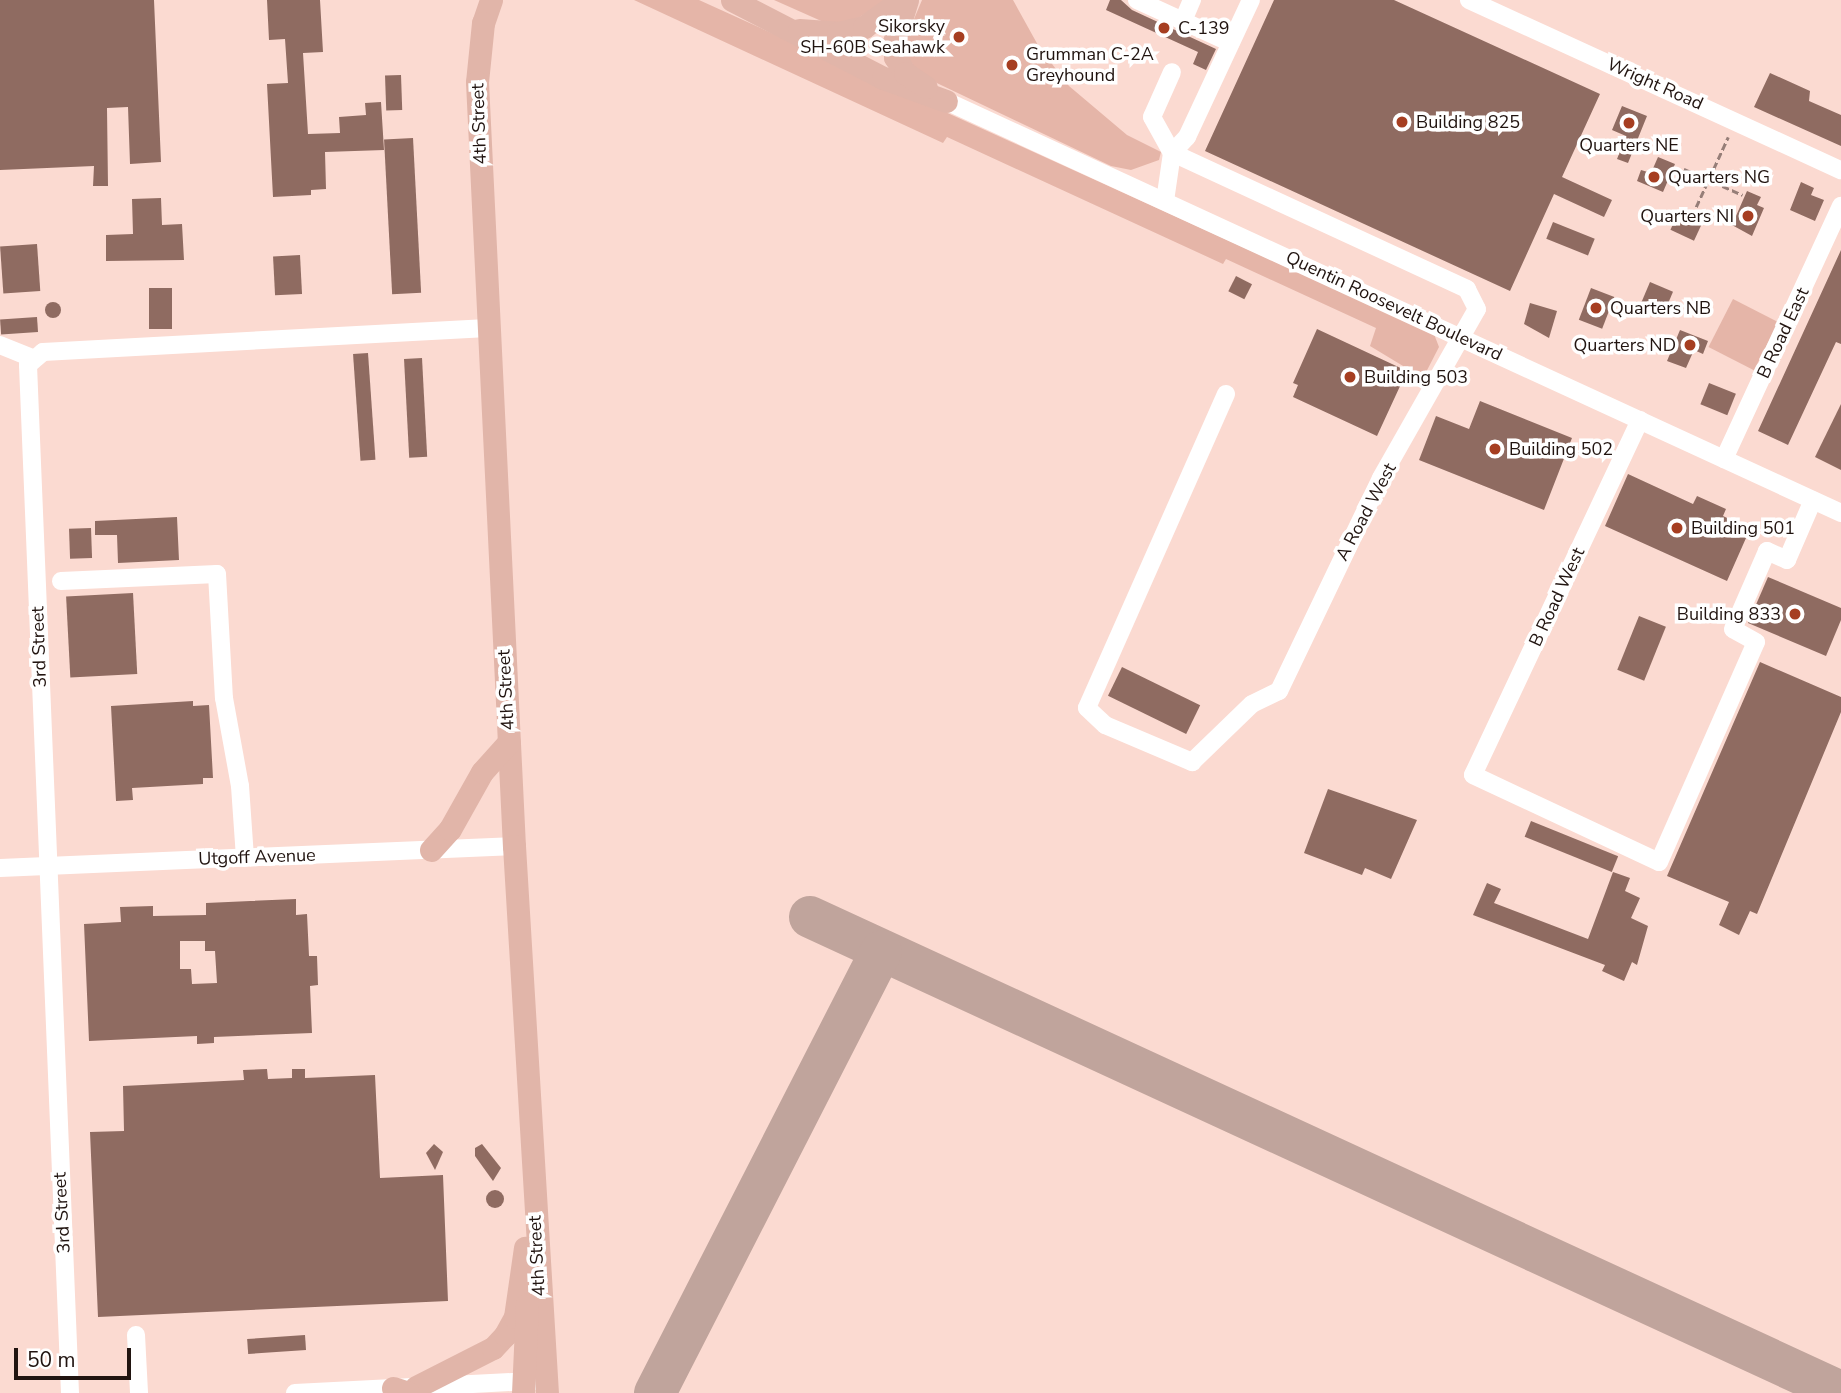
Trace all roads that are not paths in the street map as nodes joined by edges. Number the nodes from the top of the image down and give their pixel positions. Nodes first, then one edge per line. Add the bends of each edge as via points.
1 (491, 0) edge
2 (734, 0) edge
3 (901, 0) edge
4 (907, 0) edge
5 (1137, 0) edge
6 (1192, 0) edge
7 (1251, 0) edge
8 (1469, 0) edge
9 (1182, 21) junction
10 (792, 29) junction
11 (1231, 43) junction
12 (1172, 72) dead end
13 (946, 101) junction
14 (1172, 153) junction
15 (1841, 170) edge
16 (1165, 201) junction
17 (1841, 206) edge
18 (487, 328) junction
19 (1462, 338) junction
20 (0, 345) edge
21 (32, 358) junction
22 (1226, 394) dead end
23 (1640, 420) junction
24 (1724, 459) junction
25 (1813, 500) junction
26 (1841, 513) edge
27 (61, 581) dead end
28 (509, 742) junction
29 (514, 846) junction
30 (431, 850) junction
31 (245, 858) junction
32 (47, 866) junction
33 (0, 868) edge
34 (533, 1179) junction
35 (136, 1335) dead end
36 (540, 1388) edge
37 (405, 1390) edge
38 (70, 1393) edge
39 (139, 1393) edge
40 (295, 1393) edge

1 - 18 main road, 4th Street via 477,82
2 - 10 main road
3 - 10 main road via 864,27 838,33
4 - 13 main road via 894,42 895,57 905,73
5 - 9 street
6 - 9 street
7 - 11 street
8 - 15 street, Wright Road
9 - 11 street
10 - 13 main road via 883,78
11 - 14 street via 1187,137
12 - 14 street via 1152,117
13 - 16 street, Quentin Roosevelt Boulevard
14 - 16 street
14 - 19 street, A Road West via 1467,289 1477,309
16 - 19 street, Quentin Roosevelt Boulevard
17 - 24 street, B Road East
18 - 21 street via 43,352
18 - 28 main road, 4th Street
19 - 22 street, A Road West via 1381,478 1279,691 1252,704 1192,762 1105,725 1087,708
19 - 23 street, Quentin Roosevelt Boulevard
20 - 21 street
21 - 32 street, 3rd Street via 28,365
23 - 24 street, Quentin Roosevelt Boulevard
23 - 25 street, B Road West via 1474,775 1659,862 1756,642 1733,629 1768,551 1787,560
24 - 25 street, Quentin Roosevelt Boulevard
25 - 26 street, Quentin Roosevelt Boulevard
27 - 31 street via 216,575 224,698 240,786
28 - 29 main road, 4th Street
28 - 30 main road via 482,772 450,829
29 - 30 street, Utgoff Avenue
29 - 34 main road, 4th Street
30 - 31 street, Utgoff Avenue
31 - 32 street, Utgoff Avenue
32 - 33 street, Utgoff Avenue
32 - 38 street, 3rd Street
34 - 36 main road, 4th Street
34 - 37 main road via 521,1292 510,1326 494,1348
35 - 39 street
36 - 37 street
37 - 40 street

